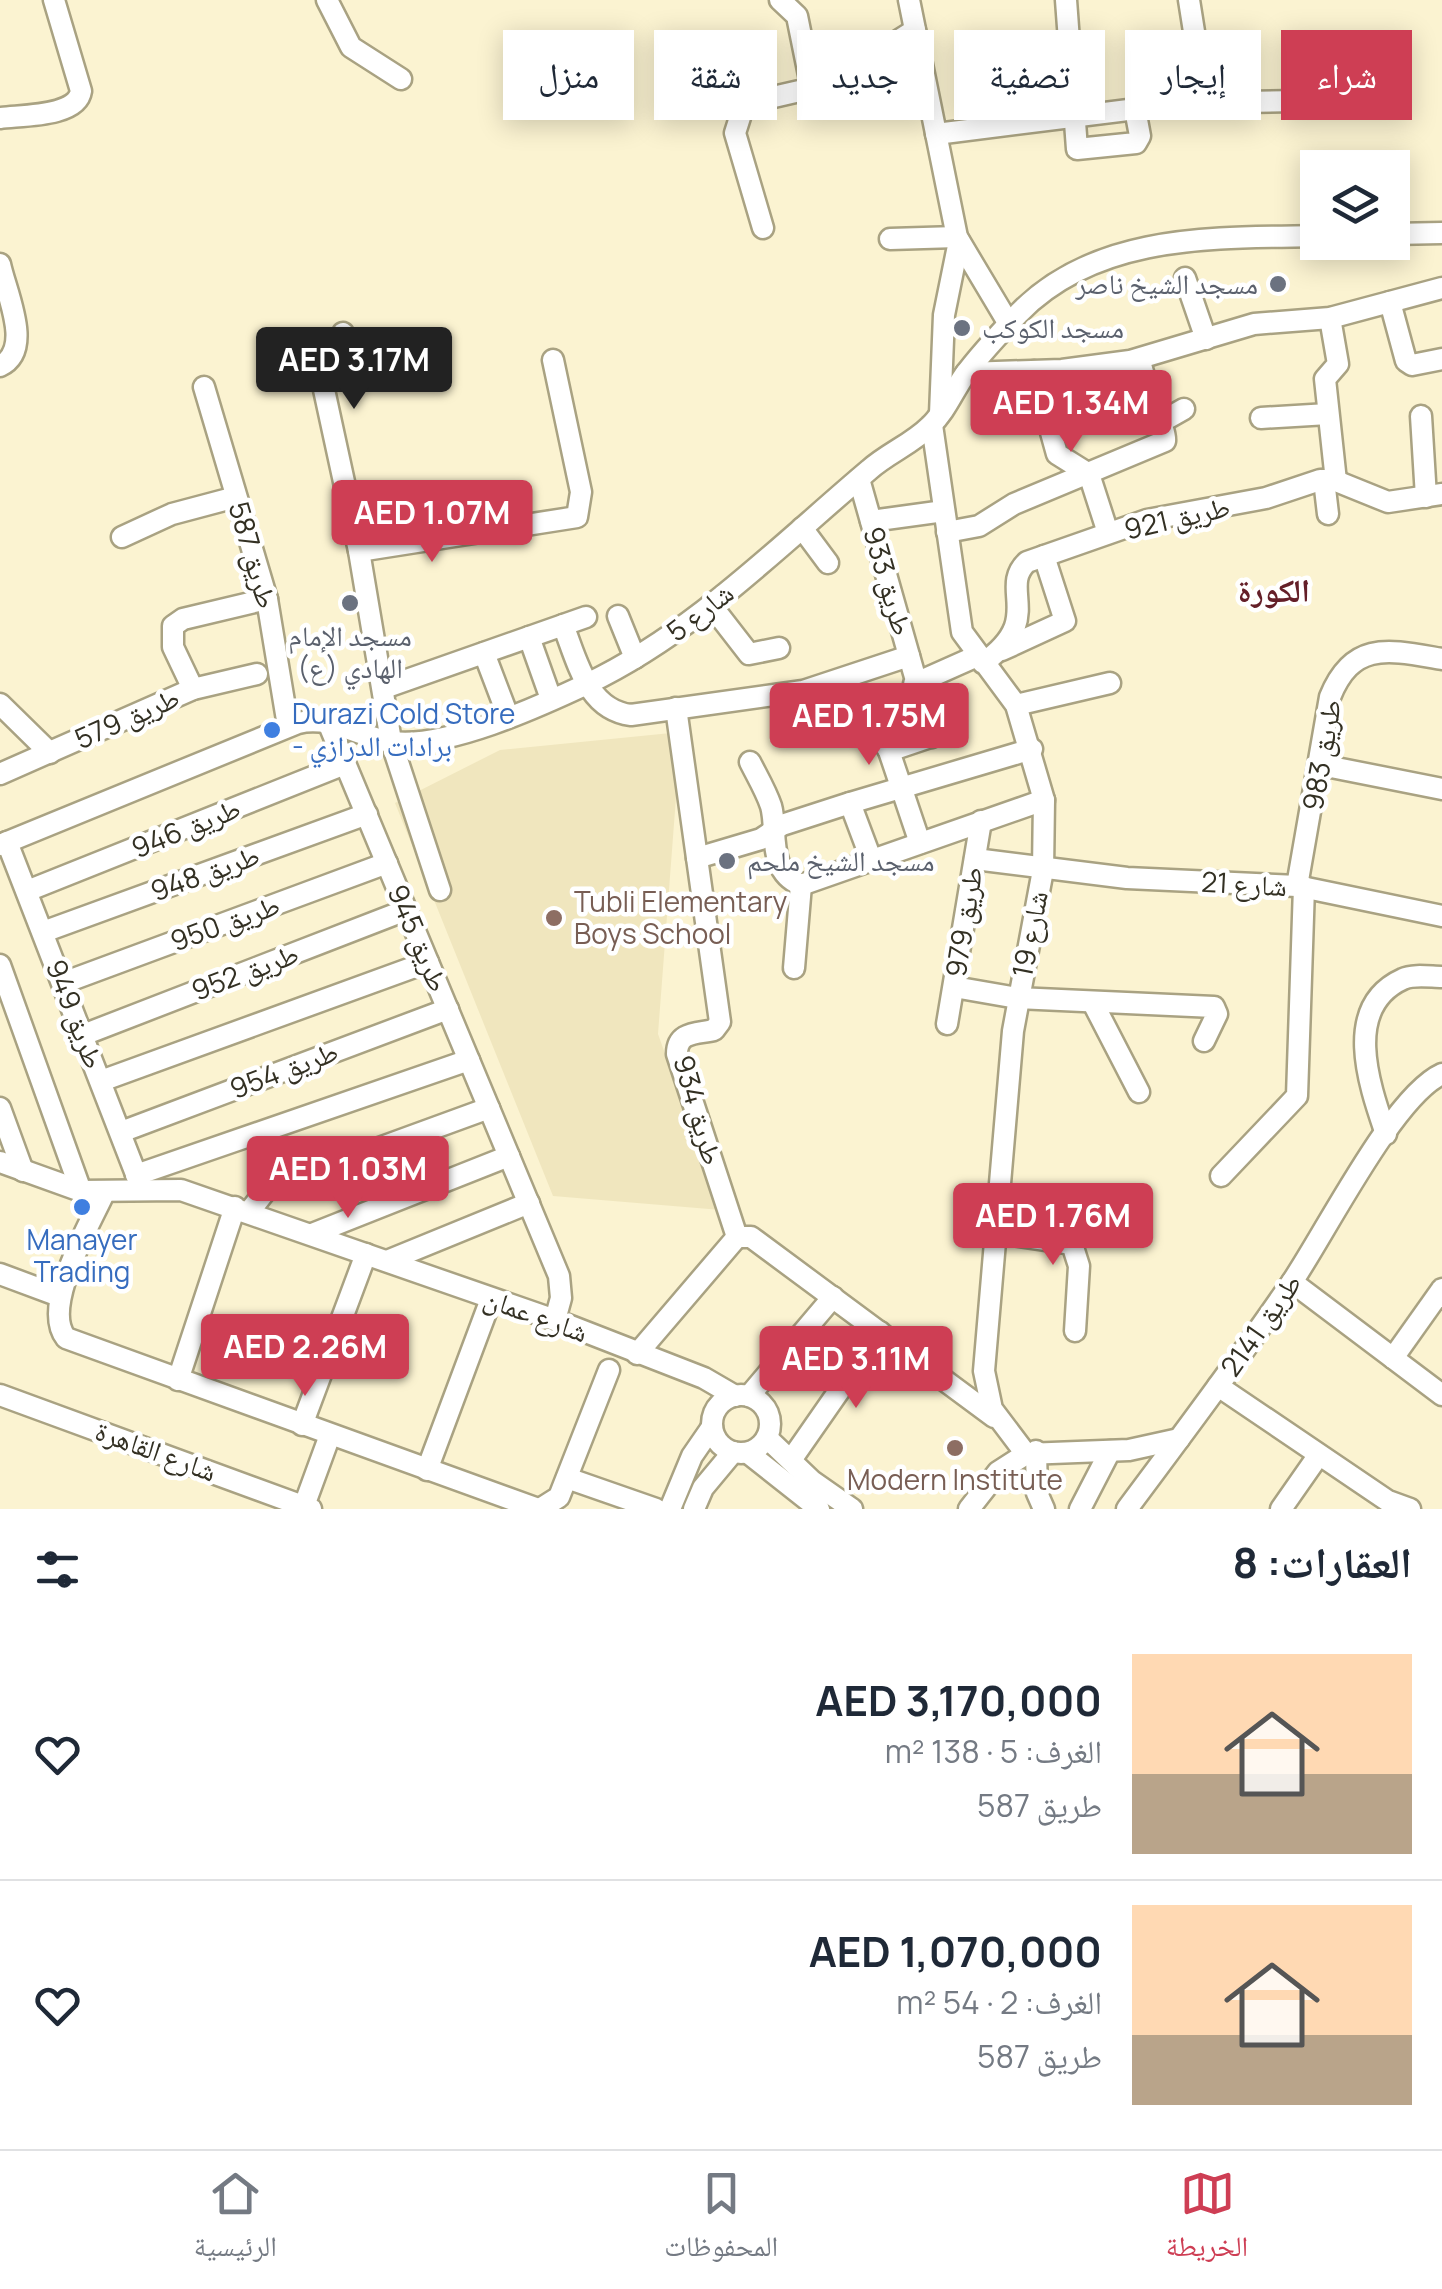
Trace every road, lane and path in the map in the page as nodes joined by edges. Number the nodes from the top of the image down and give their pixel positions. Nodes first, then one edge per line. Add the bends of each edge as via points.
1 (54, 0) edge
2 (326, 0) edge
3 (780, 0) edge
4 (909, 0) edge
5 (1066, 0) edge
6 (1189, 0) edge
7 (800, 30) edge
8 (916, 30) edge
9 (1068, 30) edge
10 (1194, 30) edge
11 (401, 79) dead end
12 (797, 93) edge
13 (0, 118) edge
14 (933, 120) edge
15 (1056, 120) edge
16 (1073, 120) edge
17 (1136, 120) edge
18 (936, 134) junction
19 (763, 228) dead end
20 (1442, 233) edge
21 (1410, 234) edge
22 (1300, 236) edge
23 (890, 239) dead end
24 (958, 239) junction
25 (1, 274) edge
26 (1185, 278) dead end
27 (1442, 288) edge
28 (1390, 302) junction
29 (1330, 318) junction
30 (1009, 324) junction
31 (342, 333) dead end
32 (1206, 339) junction
33 (1140, 359) junction
34 (1442, 359) edge
35 (553, 360) dead end
36 (0, 366) edge
37 (1034, 371) junction
38 (966, 373) junction
39 (204, 386) dead end
40 (1184, 410) dead end
41 (1328, 414) junction
42 (1421, 416) dead end
43 (1260, 418) dead end
44 (936, 420) junction
45 (1161, 422) junction
46 (1089, 474) junction
47 (859, 479) junction
48 (1330, 481) junction
49 (236, 496) junction
50 (1434, 496) edge
51 (1328, 514) dead end
52 (870, 521) junction
53 (946, 522) junction
54 (802, 528) junction
55 (1108, 533) junction
56 (122, 537) dead end
57 (360, 551) junction
58 (1044, 556) junction
59 (828, 562) dead end
60 (267, 598) junction
61 (711, 605) junction
62 (618, 616) dead end
63 (586, 617) dead end
64 (563, 625) junction
65 (530, 637) junction
66 (779, 648) dead end
67 (1002, 650) junction
68 (484, 653) junction
69 (908, 656) junction
70 (635, 658) junction
71 (1442, 658) edge
72 (980, 660) junction
73 (258, 674) dead end
74 (846, 680) junction
75 (1110, 683) dead end
76 (586, 684) junction
77 (914, 684) junction
78 (384, 688) junction
79 (194, 689) junction
80 (551, 699) junction
81 (0, 704) edge
82 (1016, 704) junction
83 (676, 708) junction
84 (508, 716) junction
85 (327, 720) junction
86 (288, 726) junction
87 (954, 729) dead end
88 (932, 737) junction
89 (391, 742) junction
90 (1032, 750) junction
91 (889, 751) junction
92 (50, 754) junction
93 (750, 762) dead end
94 (346, 764) junction
95 (1320, 765) junction
96 (0, 774) edge
97 (902, 788) junction
98 (1442, 789) edge
99 (1044, 800) junction
100 (850, 802) junction
101 (366, 814) junction
102 (981, 821) junction
103 (771, 832) junction
104 (4, 843) edge
105 (920, 843) junction
106 (698, 858) junction
107 (871, 859) junction
108 (974, 860) junction
109 (387, 864) junction
110 (1043, 870) junction
111 (802, 885) junction
112 (1300, 887) junction
113 (440, 890) dead end
114 (26, 891) junction
115 (406, 910) junction
116 (1442, 916) edge
117 (43, 932) junction
118 (428, 962) junction
119 (0, 965) edge
120 (794, 968) dead end
121 (1442, 977) edge
122 (62, 983) junction
123 (954, 986) junction
124 (1018, 998) junction
125 (1093, 1004) junction
126 (448, 1009) junction
127 (948, 1024) dead end
128 (83, 1035) junction
129 (1204, 1041) dead end
130 (469, 1060) junction
131 (1442, 1074) edge
132 (101, 1081) junction
133 (1139, 1092) dead end
134 (0, 1108) edge
135 (489, 1108) junction
136 (121, 1132) junction
137 (1386, 1134) junction
138 (509, 1156) junction
139 (0, 1162) edge
140 (23, 1171) junction
141 (1220, 1176) dead end
142 (138, 1181) junction
143 (81, 1191) junction
144 (104, 1192) junction
145 (529, 1203) junction
146 (242, 1210) junction
147 (998, 1232) junction
148 (312, 1234) junction
149 (736, 1237) junction
150 (366, 1254) junction
151 (387, 1260) junction
152 (0, 1274) edge
153 (1292, 1282) junction
154 (1442, 1289) edge
155 (60, 1296) junction
156 (832, 1297) junction
157 (492, 1300) junction
158 (555, 1320) junction
159 (1075, 1331) dead end
160 (880, 1332) junction
161 (637, 1354) junction
162 (1393, 1358) junction
163 (670, 1367) junction
164 (609, 1370) dead end
165 (178, 1380) junction
166 (1218, 1386) junction
167 (0, 1394) edge
168 (742, 1396) junction
169 (1442, 1396) edge
170 (713, 1419) junction
171 (998, 1420) junction
172 (302, 1424) junction
173 (330, 1435) junction
174 (767, 1438) junction
175 (1178, 1440) junction
176 (741, 1452) junction
177 (1110, 1452) junction
178 (1031, 1453) junction
179 (1318, 1456) junction
180 (792, 1460) junction
181 (426, 1470) junction
182 (567, 1478) junction
183 (809, 1505) edge
184 (295, 1506) edge
185 (539, 1509) edge
186 (656, 1509) edge
187 (670, 1509) edge
188 (694, 1509) edge
189 (852, 1509) edge
190 (969, 1509) edge
191 (1044, 1509) edge
192 (1080, 1509) edge
193 (1127, 1509) edge
194 (1281, 1509) edge
195 (1410, 1509) edge

1 - 13 street via 80,99 70,107
2 - 11 street via 351,47
3 - 7 street via 797,16
4 - 8 street
5 - 9 street
6 - 10 street
12 - 19 street via 756,101 738,117 735,133
14 - 18 street
15 - 18 street
16 - 17 street via 1075,146 1083,151 1138,141
18 - 24 street
20 - 21 street
22 - 30 street, شارع 5 via 1198,238 1139,248 1058,282
23 - 24 street
24 - 30 street
24 - 44 street, شارع 19
25 - 36 street via 18,343 13,358
26 - 32 street
27 - 28 street
28 - 29 street
28 - 34 street via 1404,359
29 - 32 street via 1268,322
29 - 41 street via 1338,364 1325,377
30 - 38 street, شارع 5
31 - 57 street via 322,380
32 - 33 street
33 - 37 street
33 - 45 street via 1144,388
35 - 57 street via 581,492 572,521
37 - 38 street
37 - 46 street via 1057,454
38 - 44 street, شارع 5
39 - 49 street, طريق 587
40 - 45 street
41 - 43 street
41 - 48 street
42 - 50 street
44 - 47 street, شارع 5
44 - 53 street, شارع 19
45 - 46 street via 1167,434 1162,443
46 - 53 street via 979,526
46 - 55 street
47 - 52 street, طريق 933
47 - 54 street, شارع 5
48 - 50 street via 1388,502
48 - 51 street
48 - 55 street, طريق 921
49 - 56 street
49 - 60 street, طريق 587
52 - 53 street
52 - 69 street, طريق 933
53 - 72 street, شارع 19 via 958,618
54 - 59 street
54 - 61 street, شارع 5
55 - 58 street, طريق 921
57 - 78 street
58 - 67 street via 1018,573 1017,630
58 - 67 street via 1065,621
60 - 79 street via 173,626 173,647
60 - 86 street, طريق 587
61 - 66 street via 749,654
61 - 70 street, شارع 5
62 - 70 street
63 - 64 street
64 - 65 street
64 - 76 street
65 - 68 street
65 - 80 street
67 - 72 street
68 - 78 street
68 - 84 street
69 - 74 street
69 - 77 street, طريق 933
70 - 76 street, شارع 5
71 - 95 street, طريق 983 via 1398,652 1352,659 1330,697
72 - 77 street
72 - 82 street, شارع 19
73 - 79 street, طريق 579
74 - 83 street
74 - 91 street
75 - 82 street
76 - 80 street, شارع 5
76 - 83 street via 620,714
77 - 88 street, طريق 933
78 - 89 street
79 - 92 street, طريق 579
80 - 84 street, شارع 5
81 - 92 street
82 - 90 street, شارع 19
83 - 106 street, طريق 934
84 - 89 street, شارع 5
85 - 86 street, شارع 5
85 - 89 street, شارع 5
85 - 94 street, طريق 945
86 - 104 street, شارع 5
87 - 88 street
88 - 91 street
89 - 113 street
90 - 97 street
90 - 99 street, شارع 19
91 - 97 street
92 - 96 street, طريق 579
93 - 103 street via 772,811
94 - 101 street, طريق 945
94 - 114 street, طريق 946
95 - 98 street
95 - 112 street, طريق 983
97 - 100 street
97 - 105 street
99 - 102 street
99 - 110 street, شارع 19
100 - 103 street
100 - 107 street
101 - 109 street, طريق 945
101 - 117 street, طريق 948
102 - 105 street
102 - 108 street, طريق 979
103 - 106 street
103 - 111 street via 791,880
104 - 114 street, طريق 949
105 - 107 street
106 - 149 street, طريق 934 via 720,1022 714,1030 685,1035 676,1049
107 - 111 street
108 - 110 street, شارع 21
108 - 123 street, طريق 979
109 - 115 street, طريق 945
109 - 122 street, طريق 950
110 - 112 street, شارع 21
110 - 124 street, شارع 19
111 - 120 street
112 - 116 street, شارع 21
112 - 141 street, طريق 983 via 1297,1096
114 - 117 street, طريق 949
115 - 118 street, طريق 945
115 - 128 street, طريق 952
117 - 122 street, طريق 949
118 - 126 street, طريق 945
118 - 132 street
119 - 143 street
121 - 137 street via 1404,978 1378,999 1369,1019 1363,1052
122 - 128 street, طريق 949
123 - 124 street
123 - 127 street, طريق 979
124 - 125 street
124 - 147 street, شارع 19
125 - 129 street via 1214,1008
125 - 133 street
126 - 130 street, طريق 945
126 - 136 street, طريق 954
128 - 132 street, طريق 949
130 - 135 street, طريق 945
130 - 142 street
131 - 137 street, طريق 2141
132 - 136 street, طريق 949
134 - 140 street
135 - 138 street, طريق 945
135 - 146 street via 267,1190
136 - 142 street, طريق 949
137 - 153 street, طريق 2141
138 - 145 street, طريق 945
138 - 148 street
139 - 140 street, شارع عمان
140 - 143 street, شارع عمان
142 - 144 street, شارع عمان
142 - 146 street, شارع عمان
143 - 144 street, شارع عمان
144 - 155 street
145 - 151 street
145 - 158 street, طريق 945 via 559,1276
146 - 148 street, شارع عمان
146 - 165 street
147 - 159 street via 1072,1244 1079,1266
147 - 171 street, شارع 19 via 984,1371
148 - 150 street, شارع عمان
149 - 156 street via 751,1237
149 - 161 street
150 - 151 street, شارع عمان
150 - 172 street
151 - 157 street, شارع عمان
152 - 155 street
153 - 162 street
153 - 166 street, طريق 2141
154 - 162 street
155 - 165 street via 57,1322 66,1338
156 - 160 street
156 - 168 street
157 - 158 street, شارع عمان
157 - 181 street
158 - 161 street, شارع عمان
160 - 171 street
160 - 180 street
161 - 163 street, شارع عمان
162 - 169 street
163 - 168 street, شارع عمان
163 - 170 street, شارع عمان via 695,1386
164 - 182 street
165 - 172 street
166 - 175 street, طريق 2141
166 - 179 street
167 - 184 street, شارع القاهرة
168 - 170 street
168 - 174 street via 768,1413
170 - 176 street via 718,1443
170 - 187 street
171 - 178 street, شارع 19
172 - 173 street
173 - 181 street
173 - 184 street
174 - 176 street
174 - 180 street
175 - 177 street
175 - 193 street, طريق 2141
176 - 183 street
176 - 188 street via 703,1488
177 - 178 street
177 - 192 street
178 - 190 street via 998,1472
178 - 191 street
179 - 194 street
179 - 195 street
180 - 189 street
181 - 185 street
182 - 185 street via 554,1504
182 - 186 street

